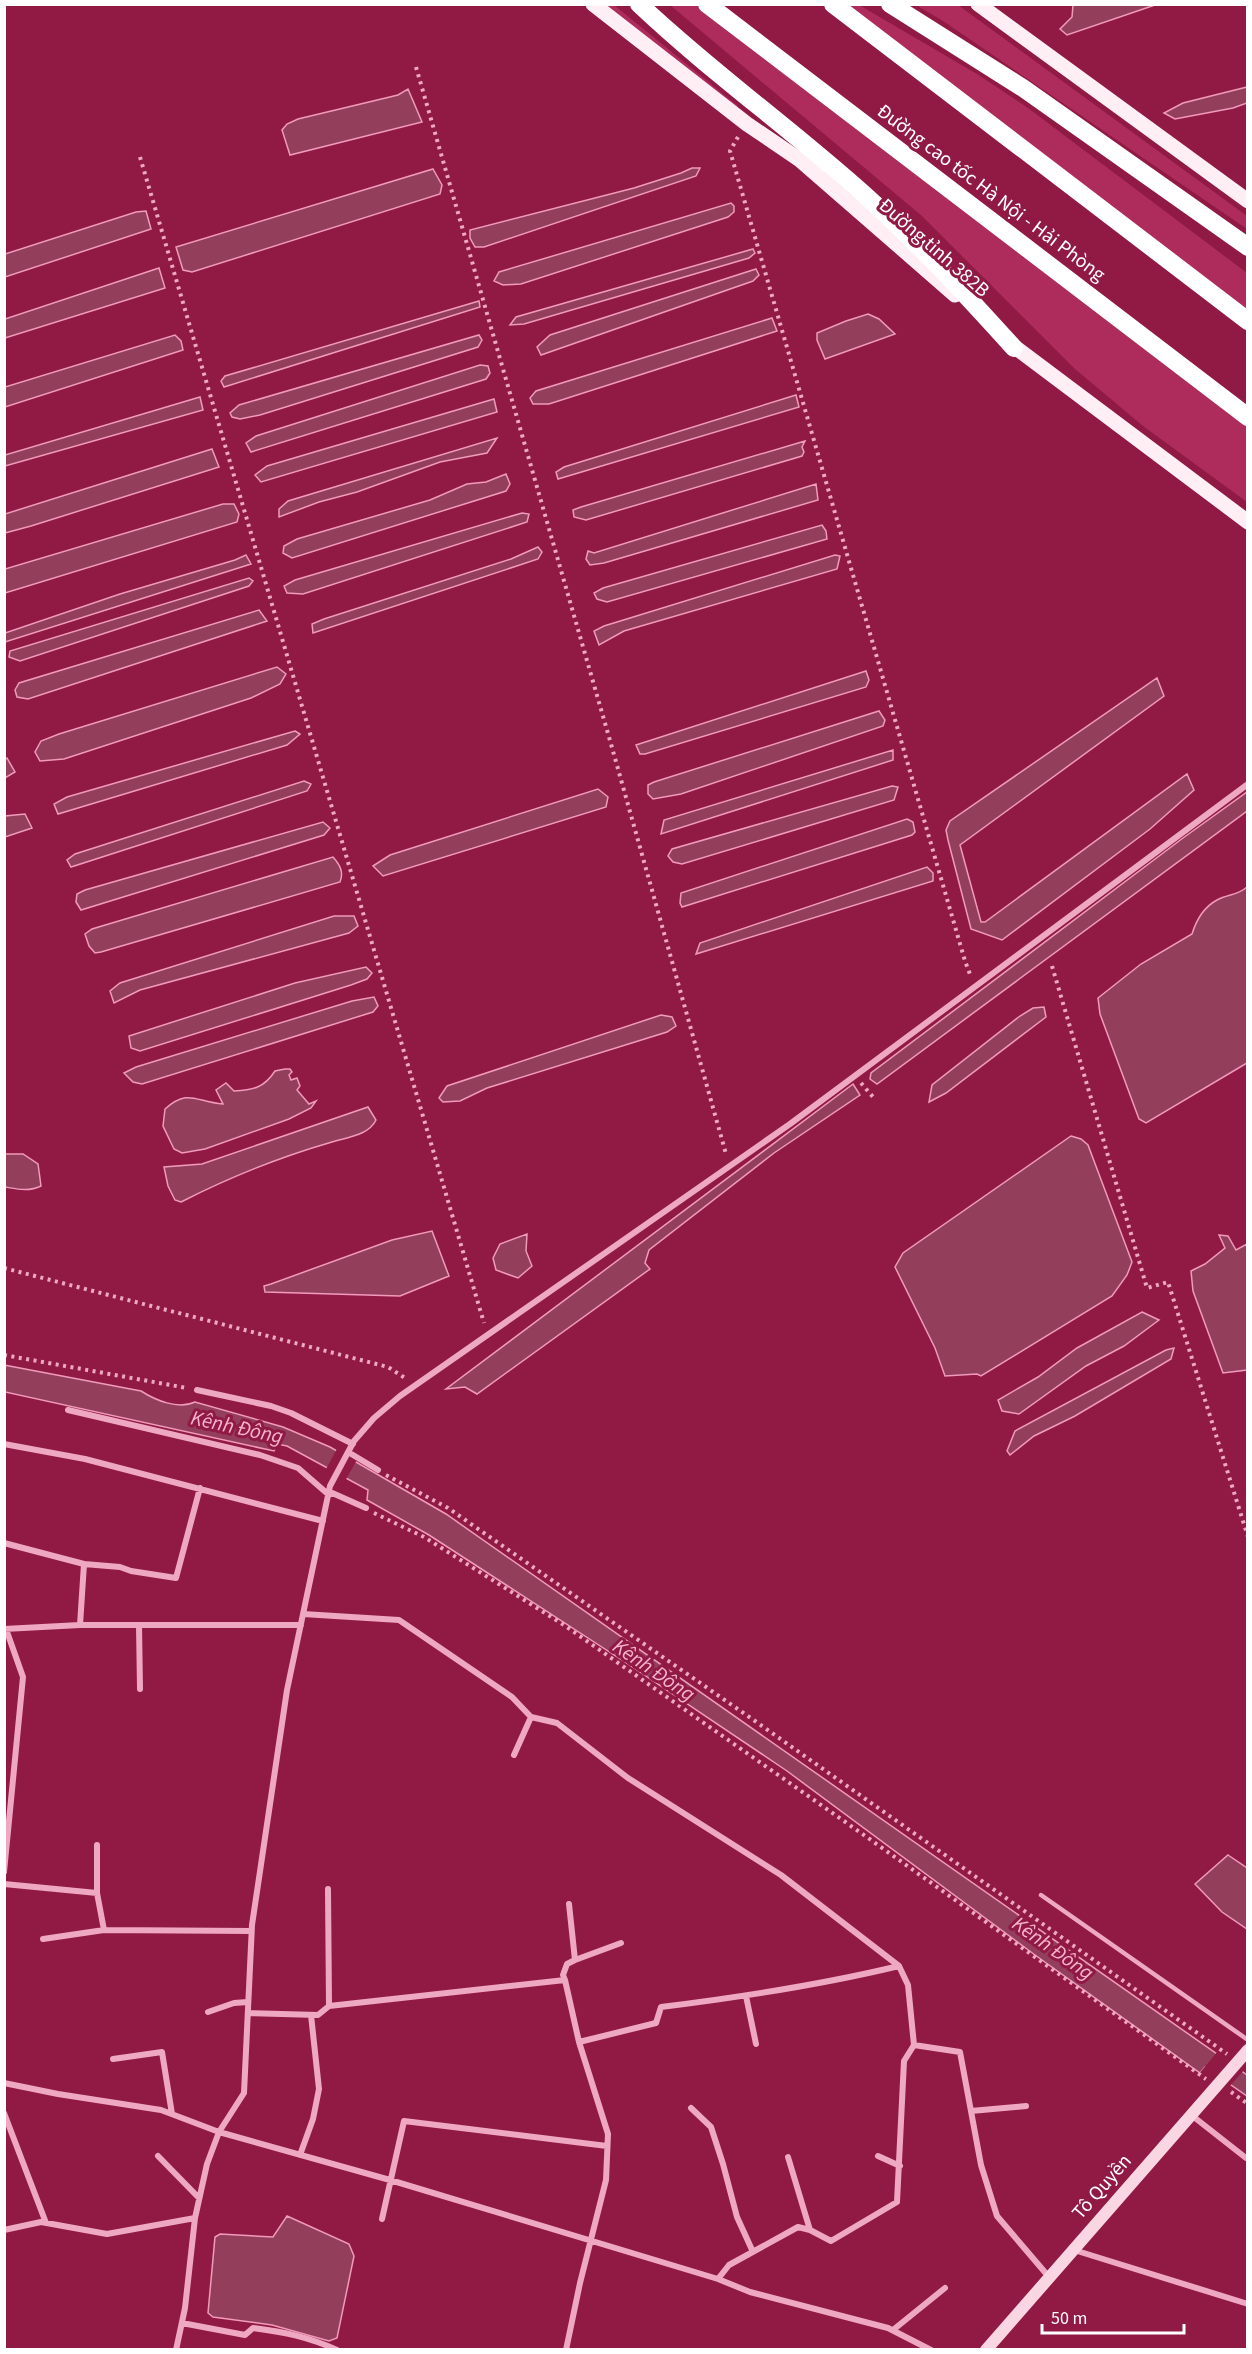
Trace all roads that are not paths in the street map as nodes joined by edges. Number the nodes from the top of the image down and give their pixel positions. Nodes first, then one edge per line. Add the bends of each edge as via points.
1 (639, 4) edge
2 (707, 4) edge
3 (833, 4) edge
4 (890, 4) edge
5 (978, 4) edge
6 (595, 6) edge
7 (1248, 201) edge
8 (1248, 247) edge
9 (1248, 321) edge
10 (1014, 348) junction
11 (1248, 417) edge
12 (1248, 522) edge
13 (1248, 784) edge
14 (197, 1390) road end
15 (68, 1410) dead end
16 (4, 1444) edge
17 (350, 1448) junction
18 (378, 1470) road end
19 (200, 1488) junction
20 (330, 1491) junction
21 (366, 1508) road end
22 (323, 1521) junction
23 (4, 1543) edge
24 (84, 1564) junction
25 (303, 1614) junction
26 (80, 1625) junction
27 (139, 1625) junction
28 (302, 1625) junction
29 (5, 1629) edge
30 (140, 1689) dead end
31 (531, 1717) junction
32 (514, 1755) dead end
33 (6, 1845) edge
34 (97, 1845) dead end
35 (4, 1872) edge
36 (4, 1884) edge
37 (328, 1889) dead end
38 (97, 1893) junction
39 (1041, 1895) dead end
40 (570, 1904) dead end
41 (104, 1930) junction
42 (252, 1931) junction
43 (43, 1939) dead end
44 (621, 1943) dead end
45 (575, 1960) junction
46 (899, 1966) junction
47 (565, 1980) junction
48 (746, 1996) junction
49 (248, 2002) junction
50 (329, 2006) junction
51 (208, 2012) dead end
52 (248, 2013) junction
53 (311, 2014) junction
54 (1248, 2040) edge
55 (579, 2042) junction
56 (756, 2044) dead end
57 (914, 2045) junction
58 (1243, 2054) edge
59 (113, 2058) dead end
60 (4, 2084) edge
61 (1026, 2106) dead end
62 (691, 2108) dead end
63 (971, 2111) junction
64 (4, 2113) edge
65 (172, 2114) junction
66 (1190, 2114) junction
67 (219, 2132) junction
68 (607, 2146) junction
69 (300, 2155) junction
70 (158, 2156) dead end
71 (878, 2156) dead end
72 (788, 2157) dead end
73 (1246, 2158) edge
74 (900, 2166) junction
75 (390, 2180) junction
76 (199, 2198) junction
77 (195, 2218) junction
78 (382, 2219) dead end
79 (46, 2223) junction
80 (4, 2230) edge
81 (810, 2230) junction
82 (591, 2241) junction
83 (1073, 2249) junction
84 (753, 2252) junction
85 (1049, 2277) junction
86 (718, 2279) junction
87 (945, 2288) dead end
88 (1248, 2304) edge
89 (182, 2323) junction
90 (893, 2330) junction
91 (992, 2348) edge
92 (176, 2349) edge
93 (338, 2349) edge
94 (566, 2349) edge
95 (931, 2349) edge

1 - 10 highway via 868,197 945,272
2 - 11 highway, Đường cao tốc Hà Nội - Hải Phòng
3 - 9 highway
4 - 8 highway via 1023,88
5 - 7 main road
6 - 10 main road, Đường tỉnh 382B via 747,124 800,160
10 - 12 main road, Đường tỉnh 382B
13 - 17 street via 790,1124 414,1387 374,1418
14 - 17 street via 291,1413
15 - 20 street via 260,1455 298,1468
16 - 19 street via 85,1459
17 - 18 street
17 - 20 street
19 - 22 street
19 - 24 street via 176,1578
20 - 21 street
20 - 22 street
22 - 25 street
23 - 24 street
24 - 26 street
25 - 28 street
25 - 31 street via 399,1620 512,1697
26 - 27 street
26 - 29 street
27 - 28 street
27 - 30 street
28 - 42 street via 287,1690
29 - 33 street via 23,1677
31 - 32 street
31 - 46 street via 557,1723 628,1778 781,1875
33 - 35 street
34 - 38 street
36 - 38 street
37 - 50 street
38 - 41 street
39 - 54 lane
40 - 45 street
41 - 42 street
41 - 43 street
42 - 49 street
44 - 45 street
45 - 47 street via 567,1964
46 - 48 street via 840,1981
46 - 57 street via 908,1985
47 - 50 street
47 - 55 street
48 - 55 street via 661,2007 656,2023
48 - 56 street
49 - 51 street
49 - 52 street
50 - 53 street via 318,2015
52 - 53 street
52 - 67 street via 244,2093
53 - 69 street via 319,2089
55 - 68 street via 608,2134
57 - 63 street via 960,2052
57 - 74 street via 904,2061
58 - 66 main road, Tô Quyền
59 - 65 street via 162,2052
60 - 65 street
61 - 63 street
62 - 84 street via 711,2127 737,2217
63 - 85 street via 981,2165 997,2216
64 - 79 street
65 - 67 street
66 - 73 street
66 - 83 main road, Tô Quyền
67 - 69 street
67 - 76 street
68 - 75 street via 404,2121
68 - 82 street via 606,2180
69 - 75 street
70 - 76 street
71 - 74 street
72 - 81 street
74 - 81 street via 897,2202 831,2241
75 - 78 street
75 - 82 street
76 - 77 street
77 - 79 street via 107,2234
77 - 89 street
79 - 80 street
81 - 84 street via 798,2227
82 - 86 street
82 - 94 street
83 - 85 main road, Tô Quyền
83 - 88 street
84 - 86 street via 729,2265
85 - 91 main road, Tô Quyền
86 - 90 street via 750,2292
87 - 90 street
89 - 92 street
89 - 93 street via 245,2335 253,2328 275,2331
90 - 95 street

